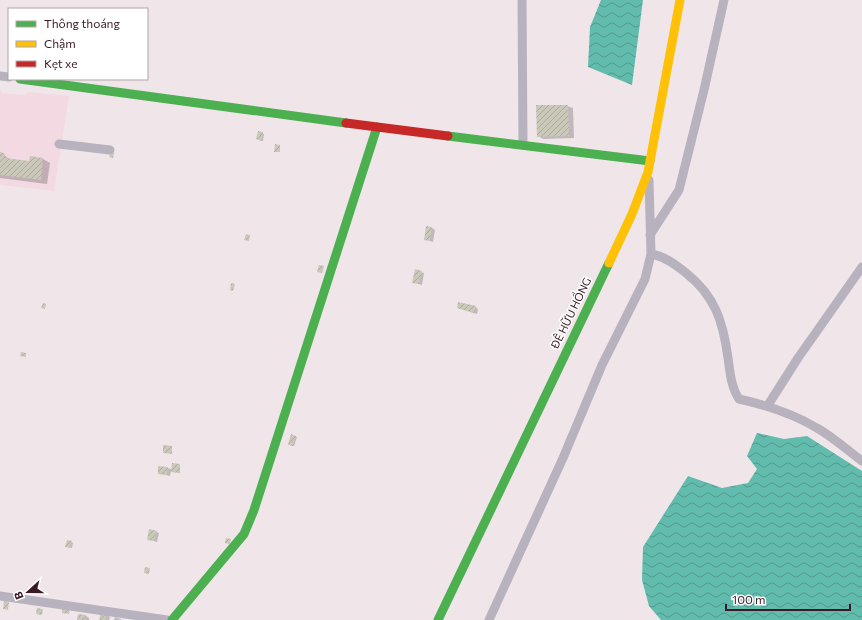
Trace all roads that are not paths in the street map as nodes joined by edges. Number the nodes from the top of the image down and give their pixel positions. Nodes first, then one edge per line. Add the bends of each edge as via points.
1 (522, 0) edge
2 (680, 0) edge
3 (724, 0) edge
4 (27, 80) edge
5 (377, 127) junction
6 (59, 144) dead end
7 (523, 145) junction
8 (110, 150) dead end
9 (650, 161) junction
10 (648, 172) junction
11 (650, 235) junction
12 (651, 254) junction
13 (862, 267) edge
14 (768, 405) junction
15 (862, 460) edge
16 (0, 596) edge
17 (167, 620) edge
18 (172, 620) edge
19 (438, 620) edge
20 (489, 620) edge

1 - 7 street
2 - 9 street, ĐÊ HỮU HỒNG
3 - 11 street via 678,190
4 - 5 street
5 - 7 street
5 - 18 street via 254,510 244,534
6 - 8 street
7 - 9 street
9 - 10 street, ĐÊ HỮU HỒNG
10 - 11 street
10 - 19 street, ĐÊ HỮU HỒNG via 632,214
11 - 12 street
12 - 14 street via 674,264 697,282 710,297 726,345 734,392 739,399
12 - 20 street via 645,279 602,365 563,458
13 - 14 street
14 - 15 street via 818,428
16 - 17 street

